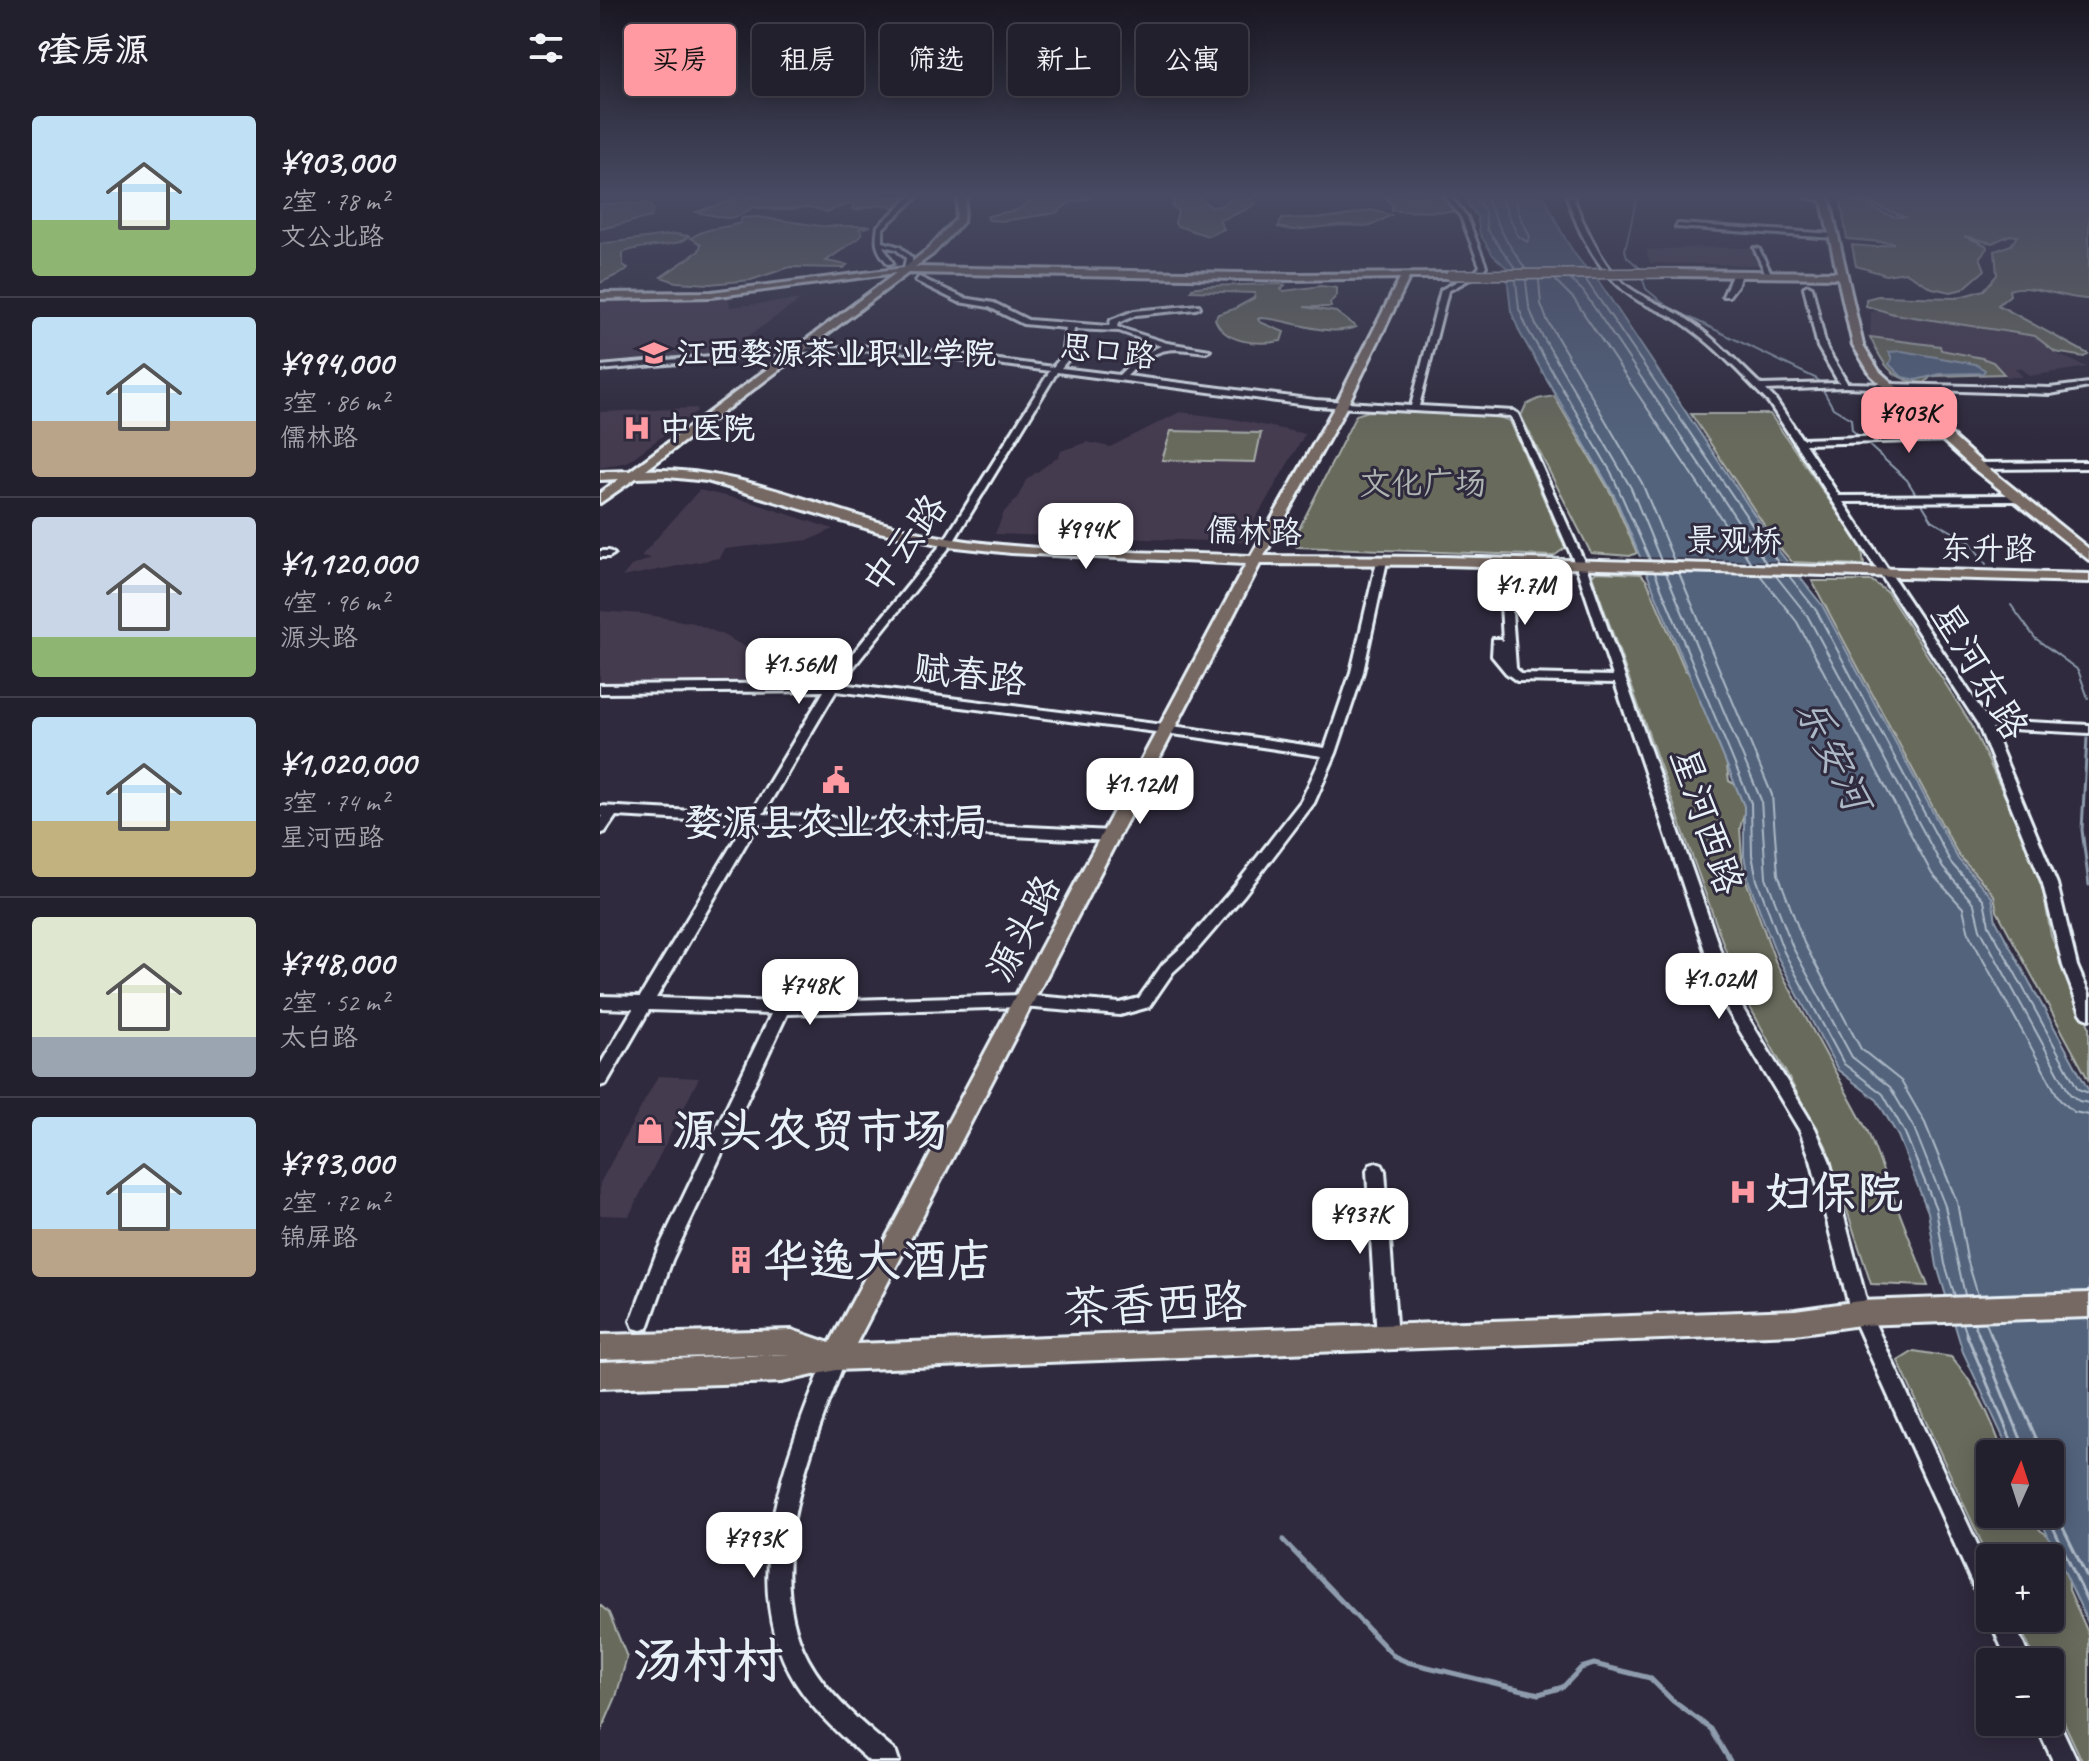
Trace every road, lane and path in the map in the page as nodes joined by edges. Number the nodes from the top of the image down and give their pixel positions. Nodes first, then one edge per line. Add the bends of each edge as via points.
1 (813, 279) edge
2 (896, 279) edge
3 (919, 279) tunnel mouth
4 (1404, 279) edge
5 (1465, 279) edge
6 (1614, 279) edge
7 (1735, 279) edge
8 (1840, 279) edge
9 (1808, 287) dead end
10 (1726, 294) dead end
11 (600, 296) edge
12 (1196, 307) dead end
13 (1070, 326) junction
14 (1113, 328) junction
15 (1168, 346) junction
16 (800, 350) junction
17 (1206, 350) dead end
18 (600, 368) edge
19 (1055, 369) junction
20 (1122, 377) junction
21 (1844, 385) junction
22 (2089, 385) edge
23 (1883, 386) junction
24 (1761, 388) junction
25 (2075, 388) junction
26 (2089, 398) edge
27 (1341, 406) junction
28 (1414, 409) junction
29 (1514, 414) joint
30 (1946, 437) junction
31 (1799, 442) junction
32 (2089, 465) edge
33 (1978, 466) junction
34 (634, 474) junction
35 (600, 476) edge
36 (2017, 498) junction
37 (600, 499) edge
38 (1837, 499) junction
39 (948, 542) junction
40 (2089, 556) edge
41 (1255, 560) junction
42 (1382, 561) junction
43 (1581, 566) junction
44 (1886, 574) junction
45 (2089, 578) edge
46 (1505, 584) dead end
47 (1497, 641) dead end
48 (1510, 672) junction
49 (1621, 680) junction
50 (832, 687) junction
51 (600, 689) edge
52 (1984, 724) junction
53 (1168, 729) junction
54 (2089, 729) edge
55 (1330, 753) junction
56 (606, 811) edge
57 (755, 816) junction
58 (600, 829) edge
59 (1112, 836) junction
60 (1022, 1001) junction
61 (600, 1002) edge
62 (646, 1004) junction
63 (782, 1008) junction
64 (2089, 1013) edge
65 (600, 1079) edge
66 (1376, 1171) dead end
67 (2089, 1305) edge
68 (1860, 1313) junction
69 (641, 1321) dead end
70 (1387, 1338) junction
71 (600, 1347) edge
72 (836, 1357) junction
73 (600, 1375) edge
74 (1976, 1566) edge
75 (2053, 1736) edge
76 (887, 1761) edge
77 (2065, 1761) edge

1 - 11 main road via 728,292
2 - 16 main road
3 - 13 street via 1026,322
4 - 27 main road, 源头路
5 - 28 street via 1445,290
6 - 24 street, 星河东路 via 1681,319
7 - 10 street
8 - 23 main road via 1851,349
9 - 21 street via 1822,347
12 - 14 street via 1130,314
13 - 14 street
13 - 19 street, 中云路 via 1066,357
14 - 15 street
15 - 17 street
15 - 20 street via 1141,358
16 - 18 street, 思口路
16 - 19 street, 思口路 via 920,351
16 - 34 main road
19 - 20 street, 思口路
19 - 39 street, 中云路
20 - 27 street, 思口路
21 - 23 street
21 - 24 street
22 - 25 street
23 - 25 street
23 - 30 main road
24 - 31 street, 星河东路
25 - 26 street
27 - 28 street, 思口路
27 - 41 main road, 源头路
28 - 29 street, 思口路
29 - 43 street, 星河西路
30 - 31 street
30 - 33 main road
31 - 38 street, 星河东路
32 - 33 street
33 - 36 main road
34 - 35 main road, 儒林路
34 - 37 main road
34 - 39 main road, 儒林路 via 722,480 845,519
36 - 38 street
36 - 40 main road
38 - 44 street, 星河东路
39 - 41 main road, 儒林路
39 - 50 street, 中云路
41 - 42 main road, 儒林路
41 - 53 main road, 源头路
42 - 43 main road, 儒林路
42 - 55 street via 1357,672
43 - 44 main road, 景观桥
43 - 49 street, 星河西路
44 - 45 main road, 东升路 / 东升路
44 - 52 street, 星河东路
46 - 48 street
47 - 48 street via 1498,656
48 - 49 street via 1525,678
49 - 68 street, 星河西路 via 1730,1001 1807,1128 1820,1160
50 - 51 street, 赋春路
50 - 53 street, 赋春路
50 - 57 street, 中云路
52 - 54 street
52 - 64 street, 星河东路 via 2050,884 2070,966
53 - 55 street, 赋春路
53 - 59 main road, 源头路
55 - 60 street via 1307,803 1144,1003 1120,1009
56 - 57 street
56 - 58 street
57 - 59 street
57 - 62 street, 中云路
59 - 60 main road, 源头路
60 - 63 street
60 - 72 main road, 源头路
61 - 62 street
62 - 63 street
62 - 65 street, 中云路
63 - 69 street via 663,1258
66 - 70 street
67 - 68 main road, 茶香西路
68 - 70 main road, 茶香西路 via 1795,1322
68 - 74 street, 星河西路
70 - 72 main road, 茶香西路
71 - 72 main road via 792,1342
72 - 73 main road via 782,1369
72 - 76 street via 801,1456 782,1533 777,1573 784,1634 798,1666 824,1699
75 - 77 street

